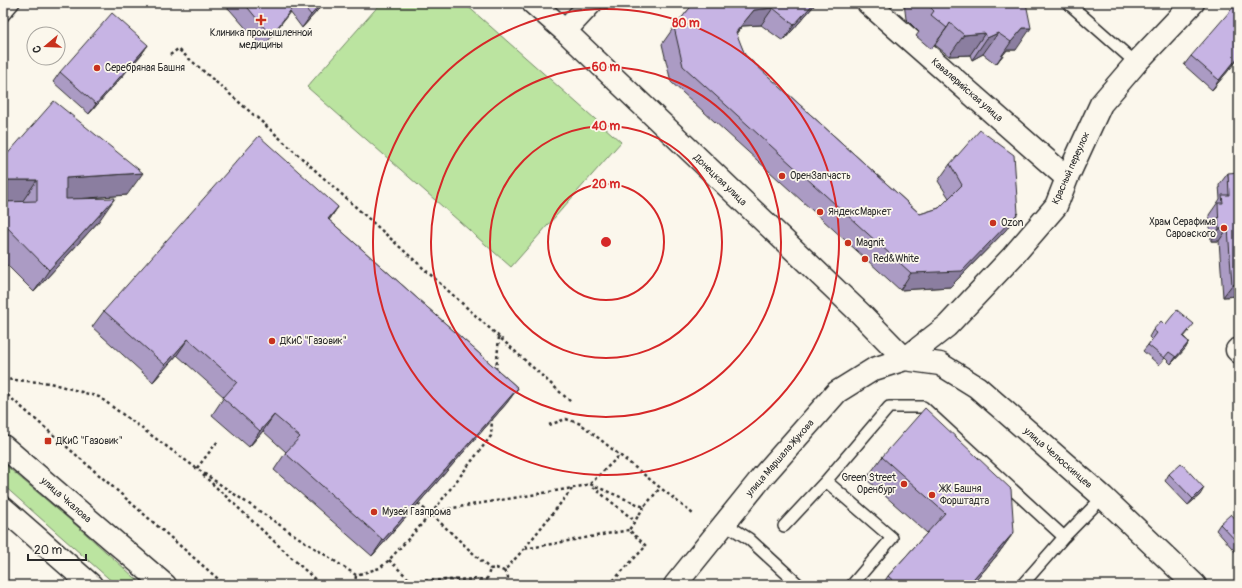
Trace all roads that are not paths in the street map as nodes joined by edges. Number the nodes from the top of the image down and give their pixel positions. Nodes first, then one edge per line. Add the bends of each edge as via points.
1 (14, 3) edge
2 (533, 3) edge
3 (591, 3) edge
4 (868, 3) edge
5 (1068, 3) edge
6 (1193, 3) edge
7 (3, 16) edge
8 (565, 31) junction
9 (1136, 63) junction
10 (1067, 178) junction
11 (905, 359) junction
12 (3, 446) edge
13 (826, 481) junction
14 (1103, 497) junction
15 (3, 508) edge
16 (724, 523) junction
17 (784, 526) dead end
18 (1064, 537) junction
19 (91, 585) edge
20 (164, 585) edge
21 (675, 585) edge
22 (799, 585) edge
23 (852, 585) edge
24 (1022, 585) edge
25 (1195, 585) edge

1 - 7 lane
2 - 8 street, Донецкая улица
3 - 8 street
4 - 10 street, Кавалерийская улица
5 - 9 lane
6 - 9 street, Красный переулок
8 - 11 street, Донецкая улица
9 - 10 street, Красный переулок via 1101,104
10 - 11 street, Красный переулок via 1056,206 1013,256 947,326
11 - 14 street, улица Челюскинцев via 940,364 977,387
11 - 16 street, улица Маршала Жукова via 874,368 837,392
12 - 20 street, улица Чкалова
13 - 17 lane
13 - 18 lane via 889,407 923,407
13 - 23 lane via 892,538
14 - 18 lane
14 - 25 street, улица Челюскинцев
15 - 19 street
16 - 21 street, улица Маршала Жукова
16 - 22 lane via 749,539
18 - 24 lane

